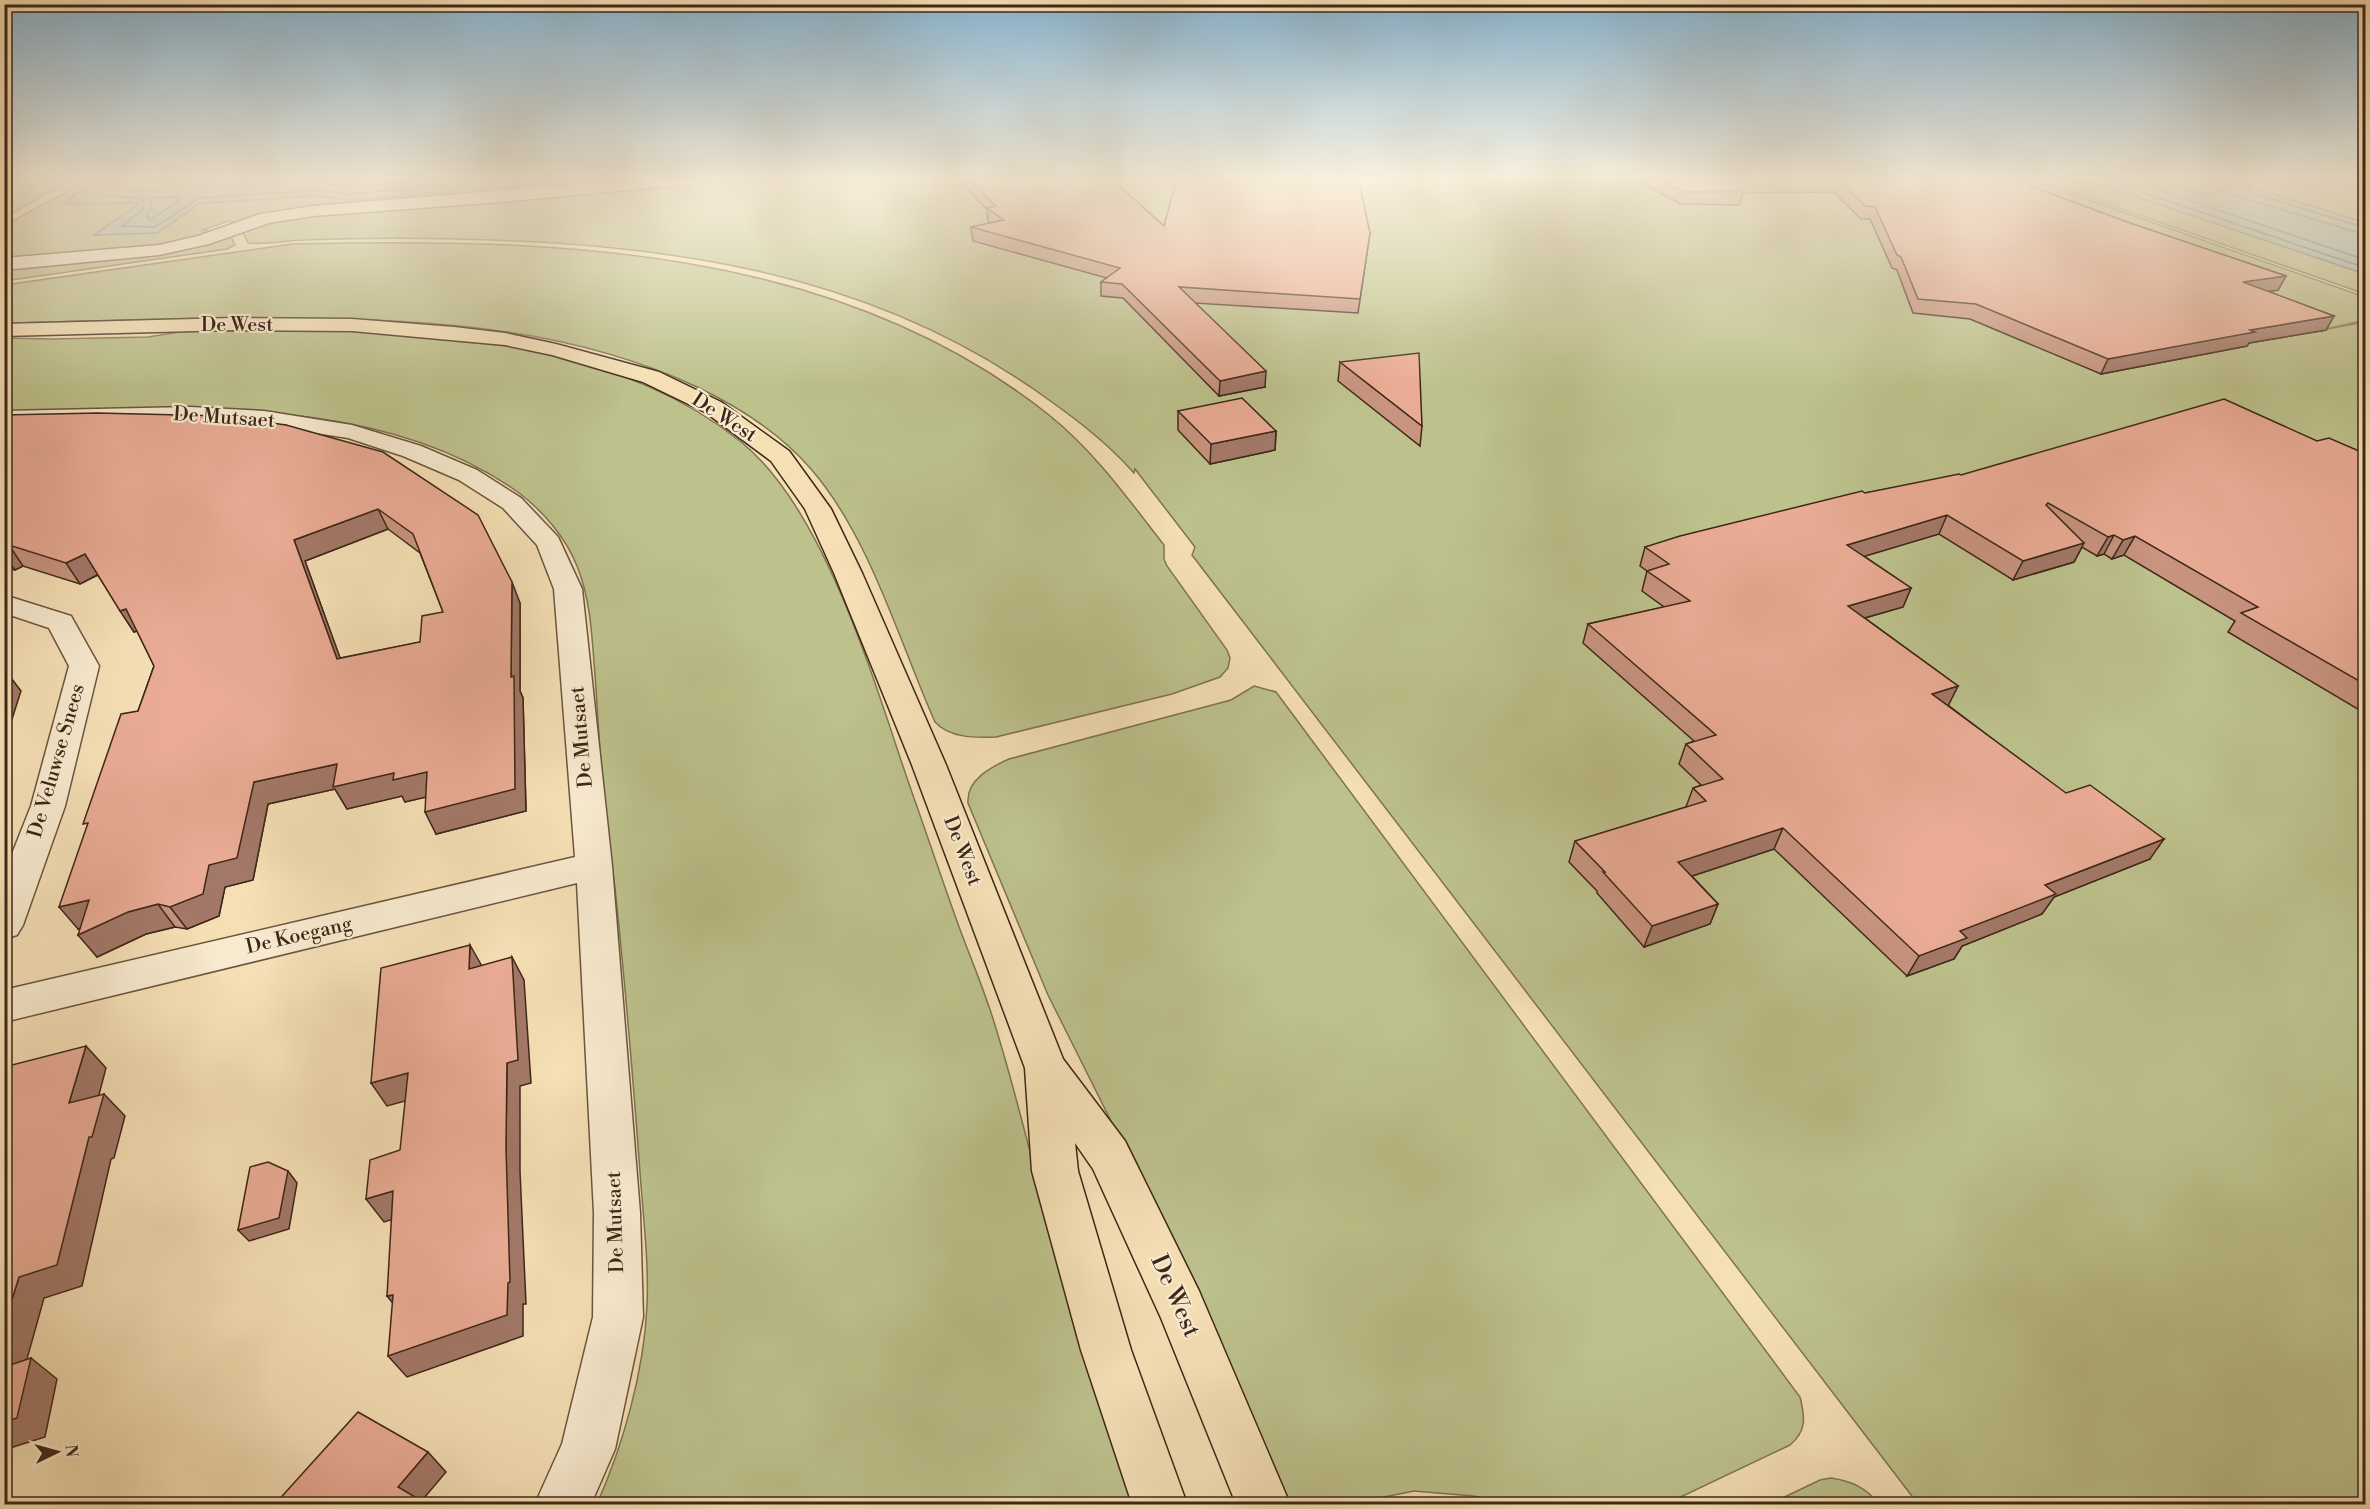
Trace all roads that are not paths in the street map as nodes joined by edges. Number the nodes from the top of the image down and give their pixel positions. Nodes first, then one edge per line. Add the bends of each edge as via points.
1 (170, 247) edge
2 (4, 264) edge
3 (4, 330) edge
4 (4, 418) edge
5 (4, 603) edge
6 (594, 866) junction
7 (4, 925) edge
8 (4, 1006) edge
9 (1046, 1068) junction
10 (563, 1504) edge
11 (1159, 1504) edge
12 (1263, 1504) edge

1 - 2 street
3 - 9 main road, De West via 245,324 352,325 454,333 515,341 602,362 651,377 713,407 780,456 818,509 849,573 924,754
4 - 6 street, De Mutsaet via 190,414 264,418 352,432 412,451 468,475 512,503 549,543 568,589
5 - 7 street, De Veluwse Snees via 61,622 84,666 48,806
6 - 8 street, De Koegang
6 - 10 street, De Mutsaet via 617,1213 618,1317 588,1449
9 - 11 main road, De West via 1055,1171 1107,1350
9 - 12 main road, De West via 1109,1155 1182,1308

